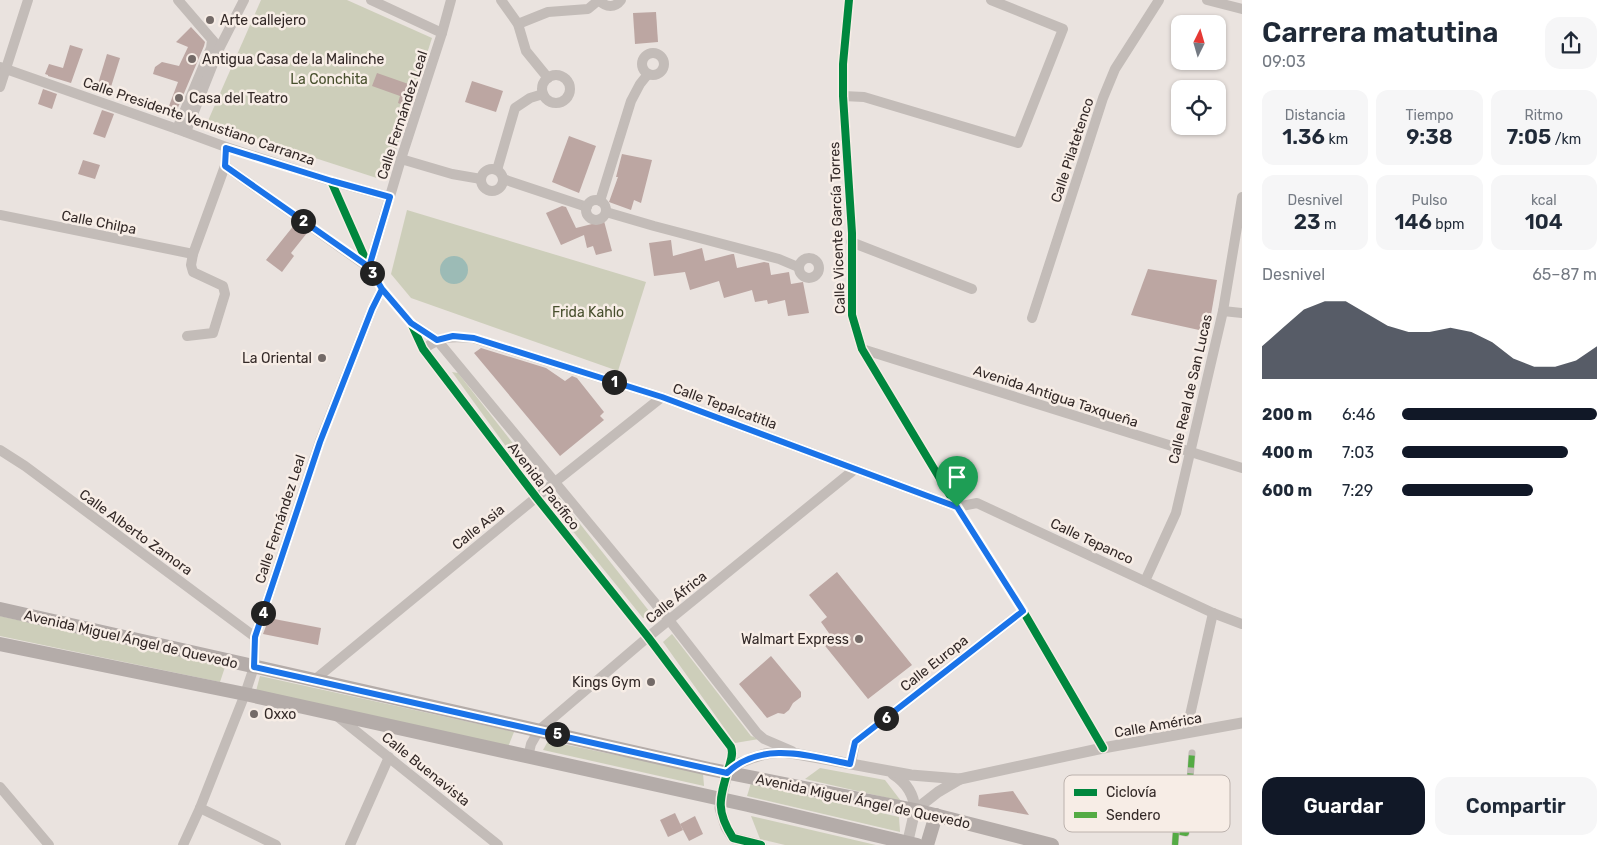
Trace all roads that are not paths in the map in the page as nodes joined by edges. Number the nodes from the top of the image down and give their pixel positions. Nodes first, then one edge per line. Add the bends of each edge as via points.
1 (28, 0) edge
2 (178, 0) edge
3 (244, 0) edge
4 (371, 0) edge
5 (451, 0) edge
6 (501, 0) edge
7 (599, 0) edge
8 (621, 0) edge
9 (849, 0) edge
10 (991, 0) edge
11 (1159, 0) edge
12 (1207, 0) edge
13 (1242, 9) edge
14 (518, 24) junction
15 (442, 33) junction
16 (212, 40) junction
17 (219, 49) junction
18 (3, 68) edge
19 (648, 74) dead end
20 (548, 78) junction
21 (0, 87) edge
22 (543, 94) junction
23 (843, 96) junction
24 (182, 130) junction
25 (226, 148) junction
26 (401, 159) junction
27 (225, 166) junction
28 (500, 174) junction
29 (481, 178) junction
30 (332, 181) junction
31 (390, 197) junction
32 (1242, 197) edge
33 (600, 201) junction
34 (587, 207) junction
35 (606, 212) junction
36 (0, 215) edge
37 (852, 242) junction
38 (193, 254) junction
39 (369, 267) junction
40 (798, 267) dead end
41 (382, 289) junction
42 (972, 289) dead end
43 (1223, 311) junction
44 (1242, 313) edge
45 (1032, 318) dead end
46 (411, 323) junction
47 (187, 336) dead end
48 (437, 340) junction
49 (423, 349) junction
50 (862, 349) junction
51 (662, 397) junction
52 (0, 450) edge
53 (1189, 452) junction
54 (1242, 468) edge
55 (855, 469) junction
56 (555, 482) junction
57 (536, 498) junction
58 (957, 507) junction
59 (1145, 581) junction
60 (0, 609) edge
61 (1023, 611) junction
62 (1213, 613) junction
63 (669, 620) junction
64 (1242, 624) edge
65 (255, 637) junction
66 (648, 637) junction
67 (0, 644) edge
68 (254, 667) junction
69 (313, 681) junction
70 (245, 694) junction
71 (337, 716) junction
72 (1242, 723) edge
73 (539, 730) junction
74 (1186, 733) junction
75 (1103, 748) junction
76 (1192, 753) dead end
77 (797, 754) junction
78 (389, 757) junction
79 (528, 757) junction
80 (850, 764) junction
81 (890, 772) junction
82 (727, 773) junction
83 (1190, 775) edge
84 (960, 779) junction
85 (0, 788) edge
86 (720, 799) junction
87 (200, 808) junction
88 (915, 810) junction
89 (936, 815) junction
90 (1176, 832) edge
91 (730, 842) edge
92 (496, 844) edge
93 (909, 844) edge
94 (49, 845) edge
95 (182, 845) edge
96 (276, 845) edge
97 (350, 845) edge
98 (761, 845) edge
99 (928, 845) edge
100 (1052, 845) edge
101 (1175, 845) edge

1 - 18 street
2 - 16 street
3 - 17 street
4 - 15 street
5 - 15 street, Calle Fernández Leal
6 - 14 street
7 - 8 street via 609,6
7 - 14 street via 588,9 548,12
9 - 23 street, Calle Vicente García Torres
10 - 23 street via 1063,29 1018,144 864,98
11 - 45 street, Calle Pilatetenco via 1115,69 1103,98
12 - 13 street
14 - 20 street via 526,51
15 - 26 street, Calle Fernández Leal
16 - 17 street
16 - 24 street
17 - 24 street
18 - 21 street
18 - 24 street, Calle Presidente Venustiano Carranza
19 - 33 street via 631,101
20 - 22 street via 543,85
20 - 22 street via 557,76 565,79 570,87 569,96 558,103 549,101
22 - 28 street via 515,108
23 - 37 street, Calle Vicente García Torres
24 - 25 street, Calle Presidente Venustiano Carranza
25 - 27 street
25 - 30 street, Calle Presidente Venustiano Carranza
26 - 29 street via 452,174
26 - 31 street, Calle Fernández Leal
27 - 38 street
27 - 39 street
28 - 29 street via 487,170
28 - 29 street via 502,182 492,190 485,188
28 - 34 street
30 - 31 street, Calle Presidente Venustiano Carranza
30 - 39 street, Avenida Pacífico
31 - 39 street, Calle Fernández Leal
32 - 43 street, Calle Real de San Lucas
33 - 34 street via 590,202
33 - 35 street
34 - 35 street via 588,216 594,220
35 - 40 street
36 - 38 street, Calle Chilpa
37 - 42 street
37 - 50 street, Calle Vicente García Torres via 852,315
38 - 47 street via 193,272 223,286 225,294 213,333
39 - 41 street, Avenida Pacífico
41 - 46 street, Avenida Pacífico
41 - 65 street, Calle Fernández Leal via 320,442
43 - 44 street
43 - 53 street, Calle Real de San Lucas
46 - 48 street, Avenida Pacífico
46 - 49 street, Avenida Pacífico
48 - 49 street, Calle Tepalcatitla
48 - 51 street, Calle Tepalcatitla via 453,336 474,338
48 - 56 street, Avenida Pacífico
49 - 57 street, Avenida Pacífico
50 - 53 street, Avenida Antigua Taxqueña
50 - 58 street, Calle Vicente García Torres
51 - 55 street, Calle Tepalcatitla
51 - 56 street, Calle Asia
52 - 65 street, Calle Alberto Zamora
53 - 54 street, Avenida Antigua Taxqueña
53 - 59 street, Calle Real de San Lucas via 1176,513
55 - 58 street, Calle Tepalcatitla
55 - 63 street, Calle África
56 - 57 street, Calle Asia
56 - 63 street, Avenida Pacífico
57 - 66 street, Avenida Pacífico
57 - 69 street, Calle Asia
58 - 59 street, Calle Tepanco via 977,503
58 - 61 street, Calle Vicente García Torres
59 - 62 street, Calle Tepanco
60 - 68 main road, Avenida Miguel Ángel de Quevedo
61 - 75 street, Calle Vicente García Torres
61 - 80 street, Calle Europa via 855,742
62 - 64 street, Calle Tepanco
62 - 74 street
63 - 66 street, Calle África
63 - 77 street, Avenida Pacífico via 757,733
65 - 68 street, Calle Fernández Leal
66 - 73 street, Calle África
66 - 82 street, Avenida Pacífico via 731,747 732,757
67 - 70 main road, Avenida Miguel Ángel de Quevedo
68 - 69 main road, Avenida Miguel Ángel de Quevedo
68 - 70 street, Calle Fernández Leal
69 - 73 main road, Avenida Miguel Ángel de Quevedo
70 - 71 main road, Avenida Miguel Ángel de Quevedo
70 - 87 street, Calle Fernández Leal
71 - 78 street, Calle Buenavista
71 - 79 main road, Avenida Miguel Ángel de Quevedo
72 - 74 street, Calle América
73 - 79 street, Calle África
73 - 82 main road, Avenida Miguel Ángel de Quevedo
74 - 75 street, Calle América
75 - 84 street, Calle América
76 - 83 street
77 - 80 street, Calle América
77 - 82 street, Calle América via 777,752 760,755 735,765
78 - 92 street, Calle Buenavista
78 - 97 street
79 - 86 main road, Avenida Miguel Ángel de Quevedo
80 - 81 street, Calle América
81 - 84 street, Calle América
81 - 88 street via 908,788
82 - 86 street, Avenida Pacífico
82 - 88 main road, Avenida Miguel Ángel de Quevedo
84 - 88 street, Calle América
85 - 94 street
86 - 91 street
86 - 93 main road, Avenida Miguel Ángel de Quevedo
87 - 95 street, Calle Fernández Leal
87 - 96 street
88 - 89 main road, Avenida Miguel Ángel de Quevedo
88 - 93 street
89 - 99 main road
89 - 100 main road, Avenida Miguel Ángel de Quevedo
90 - 101 street
91 - 98 street

